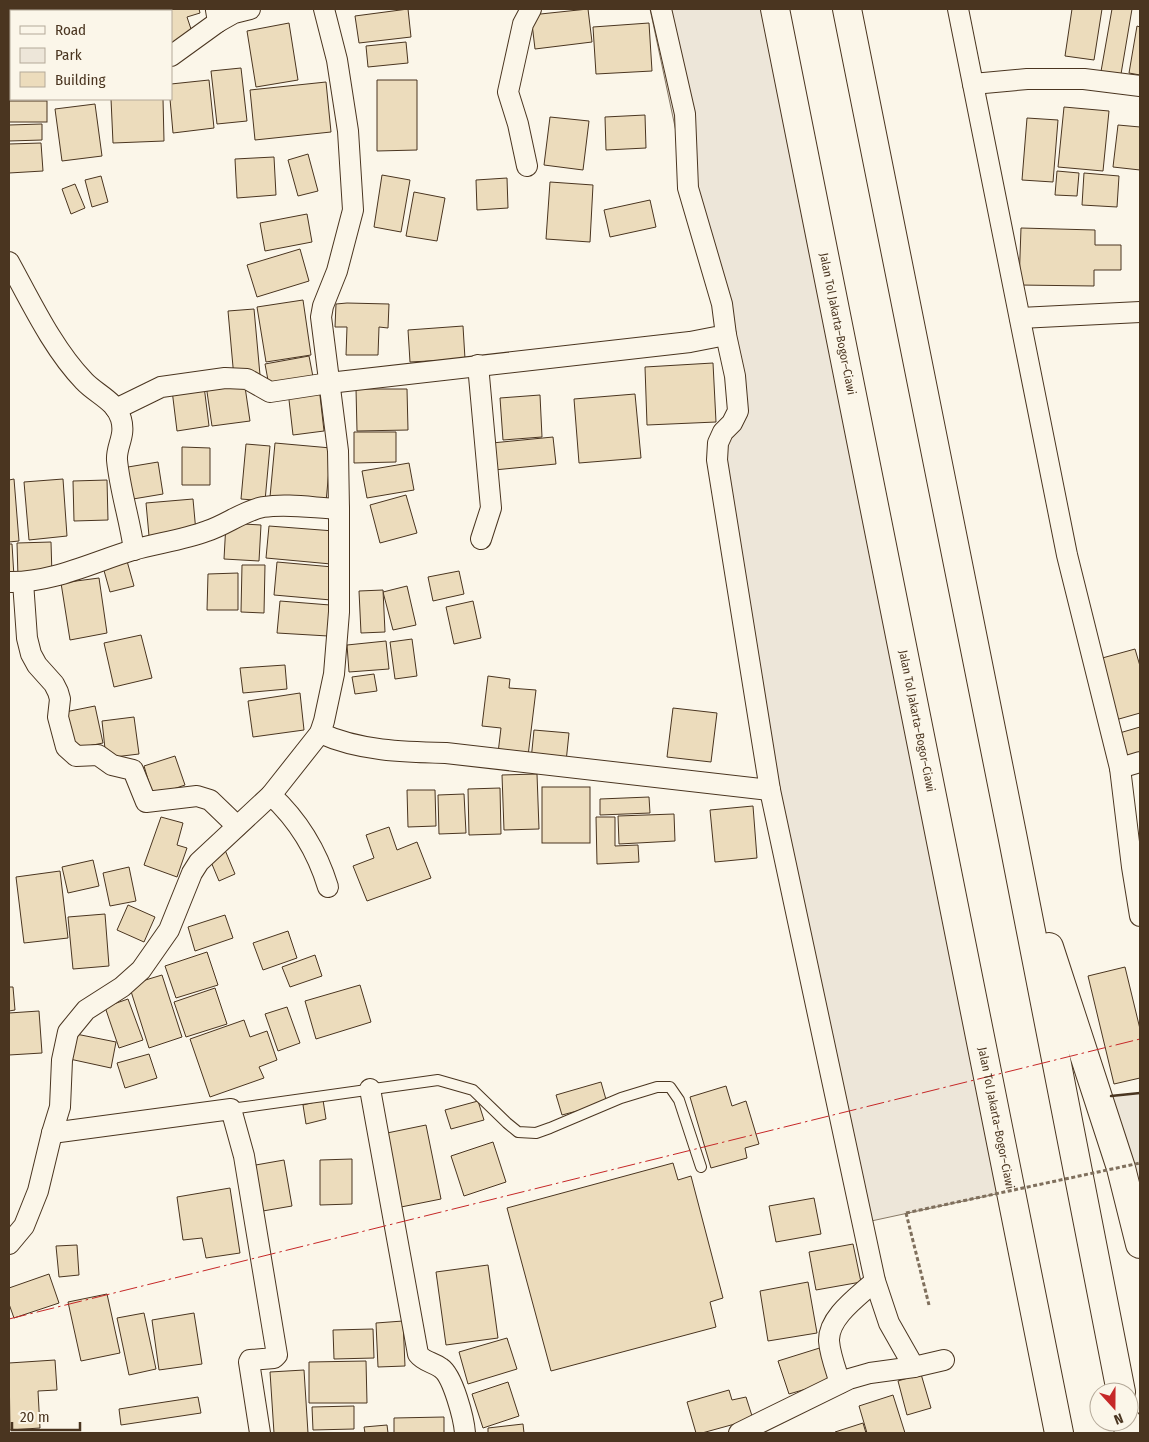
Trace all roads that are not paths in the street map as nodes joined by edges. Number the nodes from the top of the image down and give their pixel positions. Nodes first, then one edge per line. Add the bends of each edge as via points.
1 (250, 9) edge
2 (324, 9) edge
3 (531, 9) edge
4 (661, 9) edge
5 (776, 9) edge
6 (846, 9) edge
7 (958, 9) edge
8 (217, 16) edge
9 (172, 55) edge
10 (973, 84) junction
11 (1140, 86) edge
12 (527, 166) dead end
13 (9, 262) edge
14 (1140, 312) edge
15 (1020, 318) junction
16 (726, 335) junction
17 (478, 365) junction
18 (329, 383) junction
19 (116, 409) junction
20 (339, 509) junction
21 (481, 539) dead end
22 (134, 550) junction
23 (16, 582) edge
24 (320, 733) junction
25 (1140, 762) edge
26 (1120, 768) junction
27 (770, 790) junction
28 (271, 795) junction
29 (237, 826) junction
30 (1012, 834) junction
31 (328, 887) dead end
32 (1140, 916) edge
33 (370, 1089) junction
34 (231, 1109) junction
35 (52, 1133) junction
36 (701, 1167) dead end
37 (9, 1244) edge
38 (1140, 1244) edge
39 (875, 1281) junction
40 (944, 1360) dead end
41 (914, 1367) junction
42 (1119, 1382) edge
43 (840, 1383) junction
44 (260, 1433) edge
45 (466, 1433) edge
46 (739, 1433) edge
47 (1059, 1433) edge

1 - 8 street
2 - 18 street via 337,60 347,122 353,210 322,312
3 - 12 street via 523,24 508,92
4 - 16 street via 684,114 688,188 722,304
5 - 47 highway, Jalan Tol Jakarta–Bogor–Ciawi
6 - 30 highway
7 - 10 street
8 - 9 street via 205,30
10 - 11 street via 1027,79 1084,79
10 - 15 street
13 - 19 street via 65,357 86,383
14 - 15 street
15 - 26 street via 1068,555
16 - 17 street via 690,342
16 - 27 street via 738,411 718,443 717,460
17 - 18 street
17 - 21 street via 490,508
18 - 19 street via 270,392 246,379 225,378 161,387
18 - 20 street via 338,451
19 - 22 street via 123,434 117,457 121,491
20 - 22 street via 263,507 248,511 210,531
20 - 24 street via 335,666
22 - 23 street via 56,576
23 - 29 street via 31,654 58,692 58,717 66,748 76,756 98,755 112,765 133,770 146,802 197,796 210,800
24 - 27 street via 378,749 446,753
24 - 28 street
25 - 26 street
26 - 32 street
27 - 39 street
28 - 29 street
28 - 31 street via 302,829
29 - 35 street via 199,862 169,930 141,970 122,988 86,1010 68,1032 62,1060 60,1107
30 - 38 highway via 1121,1168
30 - 42 highway
33 - 34 lane
33 - 36 lane via 438,1080 453,1083 473,1090 518,1132 536,1132 621,1098 657,1087 670,1087 679,1100
33 - 45 street via 418,1354 422,1360 441,1368 448,1377
34 - 35 street
34 - 44 street via 244,1156 277,1355 249,1362
35 - 37 street via 38,1191 24,1226
39 - 41 street via 889,1323
39 - 43 street via 834,1322 829,1340
40 - 41 street
41 - 43 street via 870,1373
43 - 46 street

